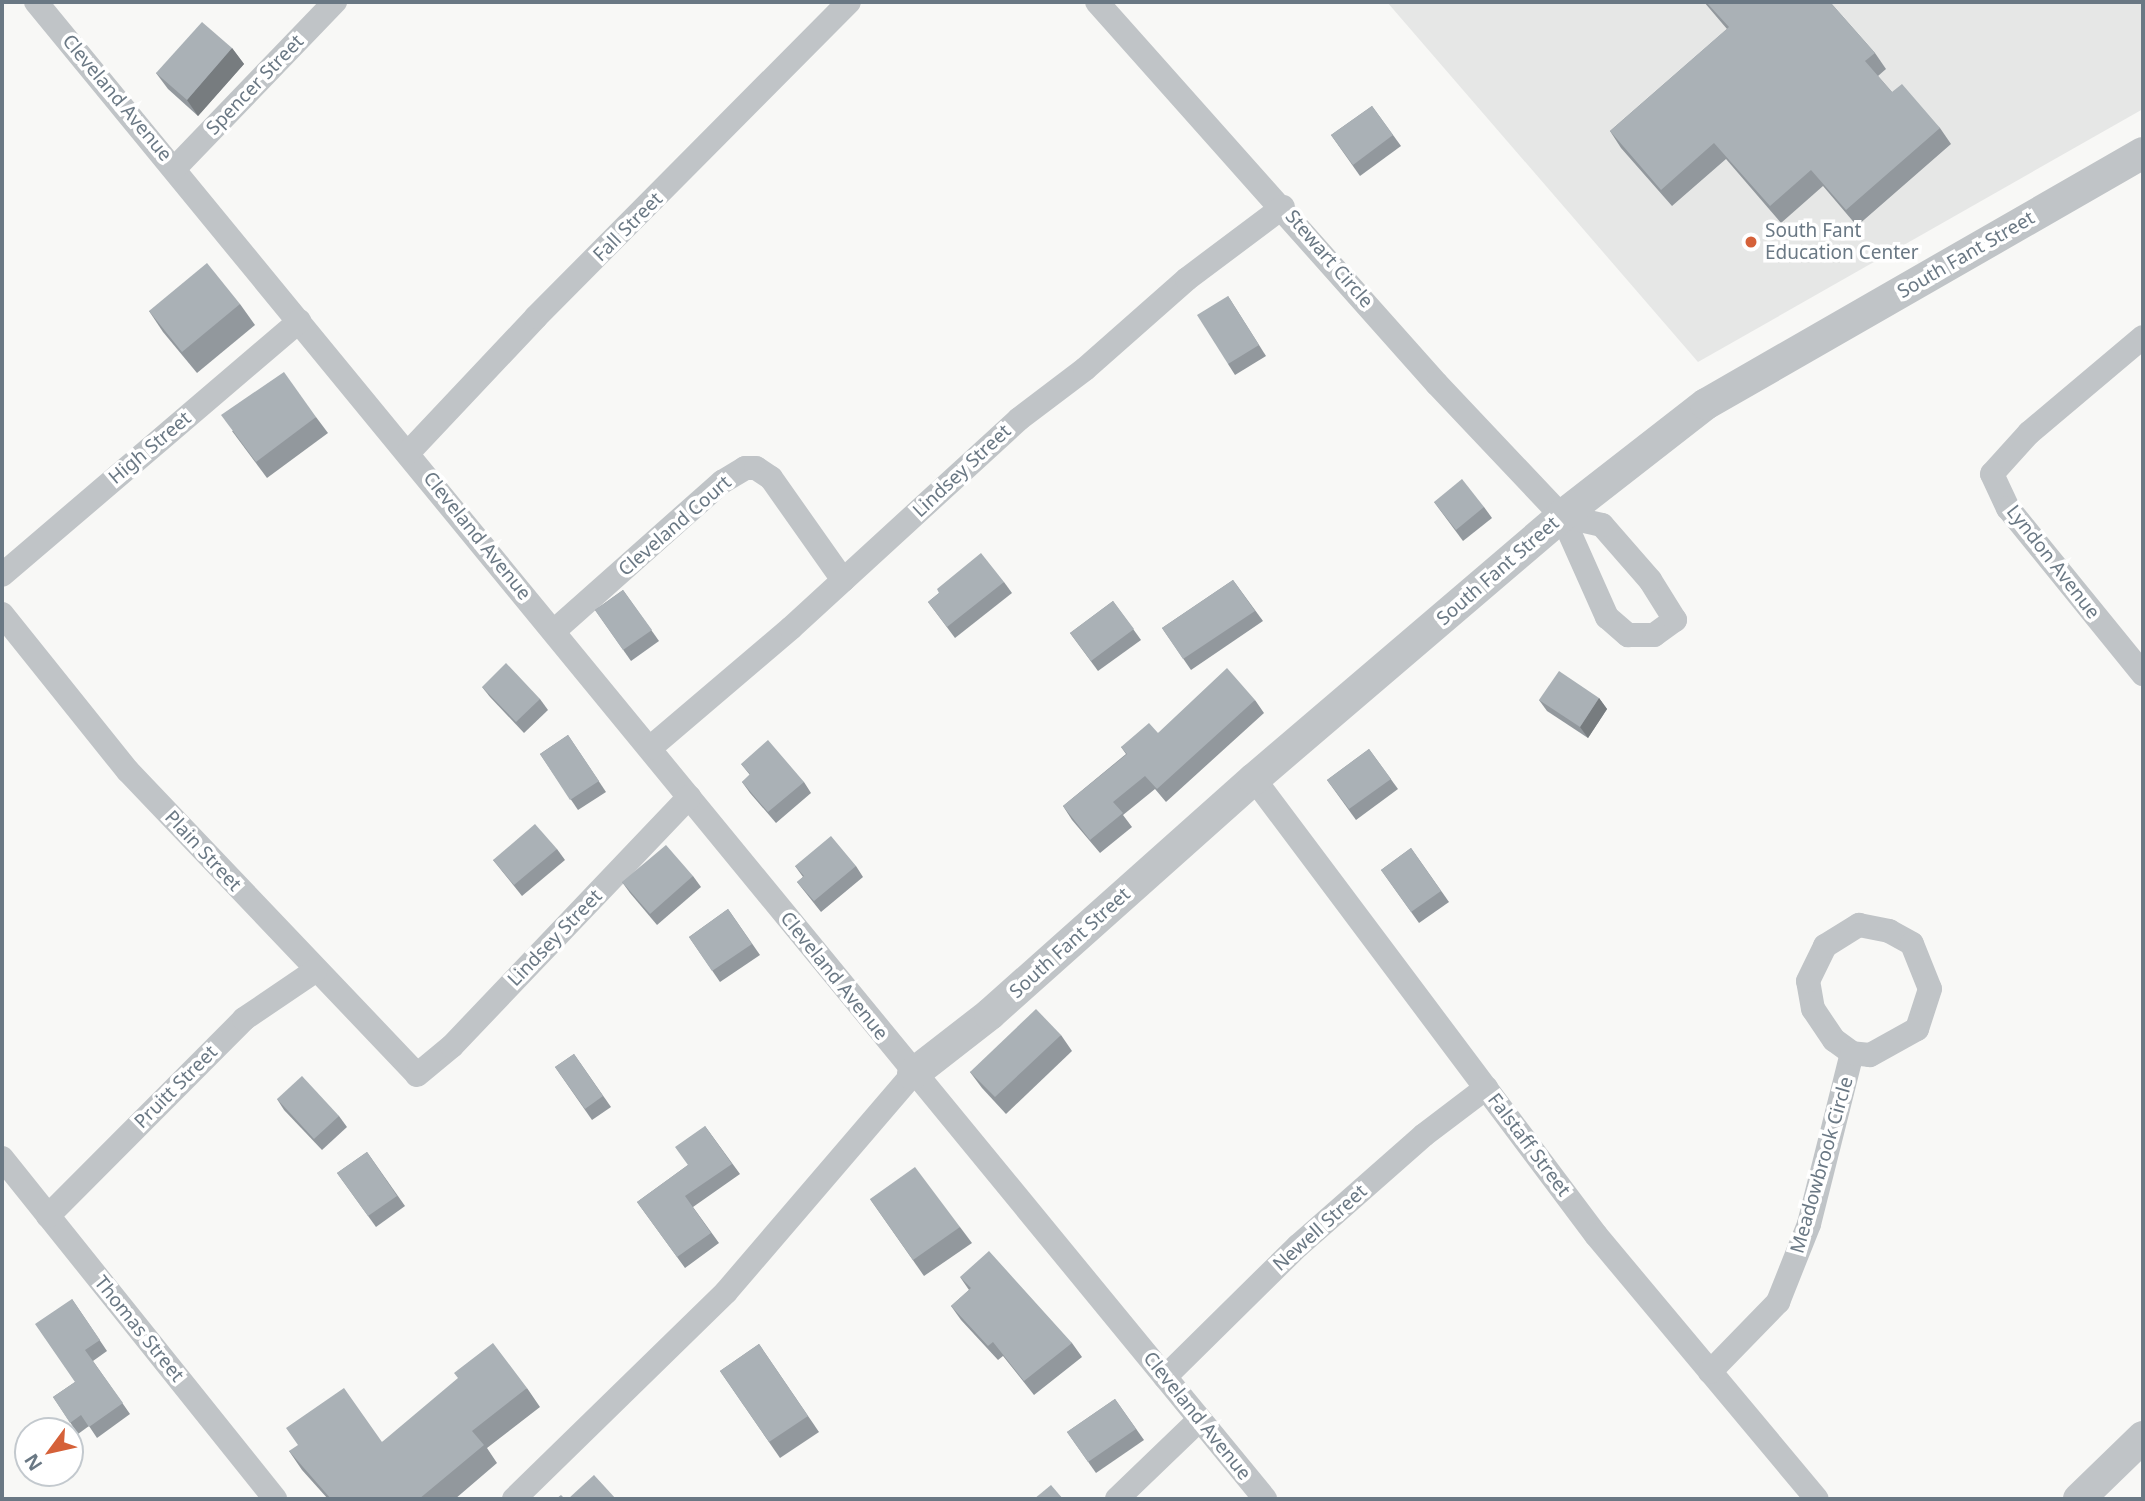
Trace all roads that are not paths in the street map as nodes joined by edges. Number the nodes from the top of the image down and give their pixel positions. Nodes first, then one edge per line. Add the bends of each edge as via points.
1 (36, 2) edge
2 (335, 2) edge
3 (849, 2) edge
4 (1097, 2) edge
5 (2143, 153) edge
6 (174, 168) junction
7 (1283, 207) junction
8 (299, 321) junction
9 (2143, 337) edge
10 (408, 453) junction
11 (1562, 516) junction
12 (5, 566) edge
13 (843, 580) junction
14 (2, 614) edge
15 (554, 631) junction
16 (2143, 674) edge
17 (650, 748) junction
18 (1254, 779) junction
19 (689, 797) junction
20 (315, 971) junction
21 (1852, 1053) junction
22 (913, 1074) junction
23 (417, 1075) joint
24 (1486, 1088) junction
25 (2, 1158) edge
26 (48, 1216) junction
27 (1710, 1372) junction
28 (1165, 1377) junction
29 (1200, 1419) junction
30 (2143, 1437) edge
31 (275, 1499) edge
32 (514, 1499) edge
33 (1117, 1499) edge
34 (1265, 1499) edge
35 (1817, 1499) edge
36 (2079, 1499) edge

1 - 6 street, Cleveland Avenue
2 - 6 street, Spencer Street
3 - 10 street, Fall Street
4 - 7 street, Stewart Circle
5 - 11 street, South Fant Street via 1706,404
6 - 8 street, Cleveland Avenue
7 - 11 street, Stewart Circle via 1437,384
7 - 13 street, Lindsey Street via 1187,279 1085,369 1019,419
8 - 10 street, Cleveland Avenue
8 - 12 street, High Street
9 - 16 street, Lyndon Avenue via 2029,433 1992,474 2008,508
10 - 15 street, Cleveland Avenue
11 - 11 street, Stewart Circle via 1607,617 1628,635 1654,635 1675,620 1650,580 1602,525
11 - 18 street, South Fant Street
13 - 15 street, Cleveland Court via 771,478 756,468 745,468 722,482
13 - 17 street, Lindsey Street
14 - 20 street, Plain Street via 128,771
15 - 17 street, Cleveland Avenue
17 - 19 street, Cleveland Avenue
18 - 22 street, South Fant Street via 990,1014
18 - 24 street, Falstaff Street
19 - 22 street, Cleveland Avenue
19 - 23 street, Lindsey Street via 452,1046
20 - 23 street, Plain Street
20 - 26 street, Pruitt Street via 244,1019
21 - 21 street, Meadowbrook Circle via 1834,1040 1813,1009 1808,981 1825,946 1859,925 1889,931 1912,944 1930,989 1917,1029 1870,1055
21 - 27 street, Meadowbrook Circle via 1809,1224 1778,1302
22 - 28 street, Cleveland Avenue
22 - 32 street via 726,1292
24 - 27 street, Falstaff Street via 1596,1235
24 - 28 street, Newell Street via 1424,1135 1298,1246
25 - 26 street, Thomas Street
26 - 31 street, Thomas Street
27 - 35 street, Falstaff Street
28 - 29 street, Cleveland Avenue
29 - 33 street
29 - 34 street, Cleveland Avenue
30 - 36 street

